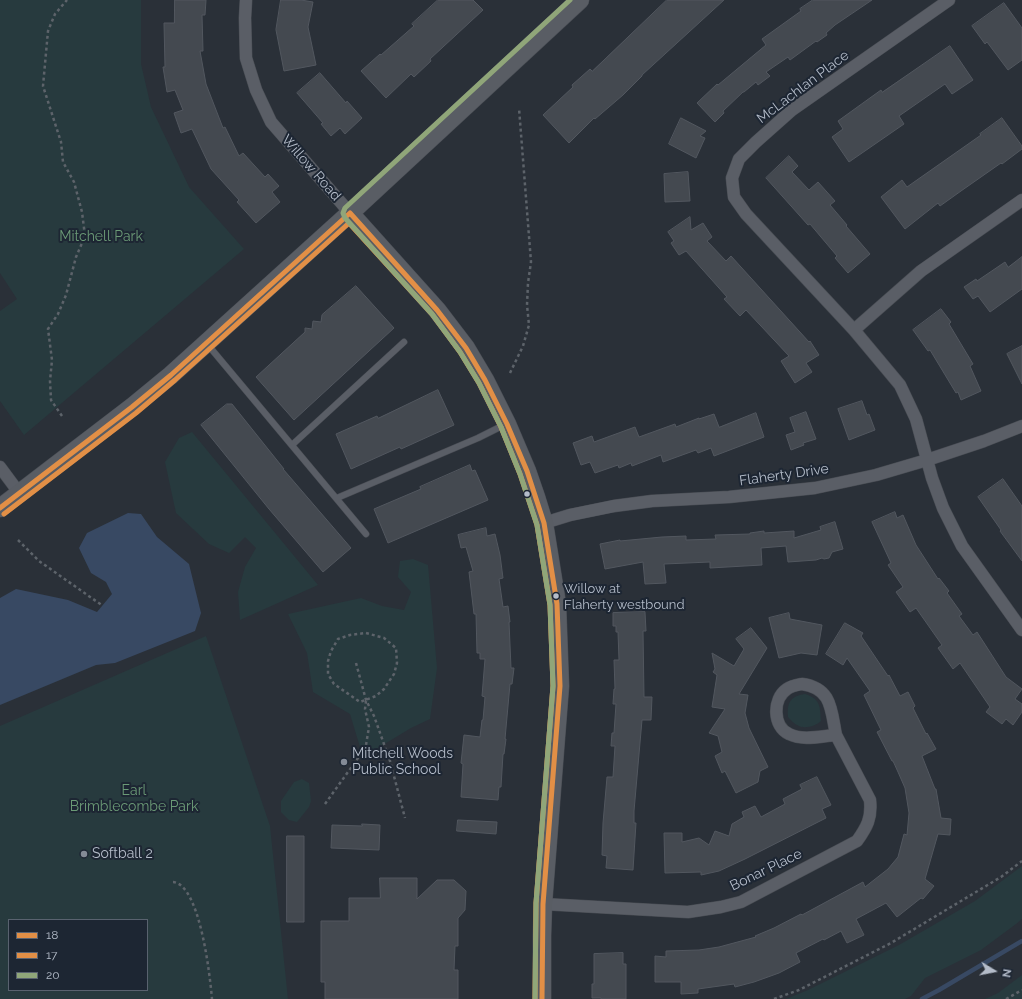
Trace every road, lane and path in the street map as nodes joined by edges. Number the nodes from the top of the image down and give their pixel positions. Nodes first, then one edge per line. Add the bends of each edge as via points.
1 (67, 0) edge
2 (246, 0) edge
3 (580, 0) edge
4 (949, 0) edge
5 (520, 108) dead end
6 (1022, 200) edge
7 (350, 213) junction
8 (854, 330) junction
9 (404, 342) dead end
10 (207, 344) junction
11 (510, 373) dead end
12 (62, 416) dead end
13 (507, 424) junction
14 (1022, 426) edge
15 (292, 445) junction
16 (927, 460) junction
17 (0, 467) edge
18 (20, 494) junction
19 (337, 498) junction
20 (0, 508) edge
21 (544, 523) junction
22 (366, 534) dead end
23 (18, 540) dead end
24 (103, 606) dead end
25 (1022, 630) edge
26 (356, 663) dead end
27 (366, 700) junction
28 (836, 735) junction
29 (325, 804) dead end
30 (405, 818) dead end
31 (1022, 861) edge
32 (172, 882) dead end
33 (543, 904) junction
34 (1022, 990) edge
35 (212, 999) edge
36 (542, 999) edge
37 (774, 999) edge
38 (1006, 999) edge

1 - 12 path via 55,14 48,31 43,86 61,142 63,162 74,182 85,236 76,257 66,295 48,330 52,360 51,400
2 - 7 street, Willow Road via 246,58 256,90 271,122
3 - 7 street
4 - 8 street, McLachlan Place via 792,110 739,158 732,178 734,197 746,214
5 - 11 path via 531,262 527,305 529,325 523,346
6 - 8 street via 921,271
7 - 10 street
7 - 13 street, Willow Road via 437,310 466,348
8 - 16 street, McLachlan Place via 900,385 916,419
9 - 15 lane
10 - 15 lane
10 - 18 street via 172,375
13 - 19 lane
13 - 21 street, Willow Road via 527,471
14 - 16 street, Flaherty Drive
15 - 19 lane
16 - 21 street, Flaherty Drive via 876,475 816,488 729,497 652,500 570,515
16 - 25 street, McLachlan Place via 943,508 962,546
17 - 18 street
18 - 20 street
19 - 22 lane
21 - 33 street, Willow Road via 557,604 560,686
23 - 24 path via 39,561
26 - 27 path
27 - 27 path via 360,702 334,684 328,674 328,661 338,639 366,634 384,638 396,648 397,663 394,674 384,689
27 - 29 path via 365,710 369,727 366,745
27 - 30 path via 390,760
28 - 28 street, Bonar Place via 825,695 811,685 795,685 786,690 780,698 776,717 788,734 808,738
28 - 33 street, Bonar Place via 870,800 870,818 857,841 741,902 721,908 688,912
31 - 37 path via 1002,877 891,943 799,990
32 - 35 path via 177,882 185,888 198,917
33 - 36 street, Willow Road
34 - 38 path

